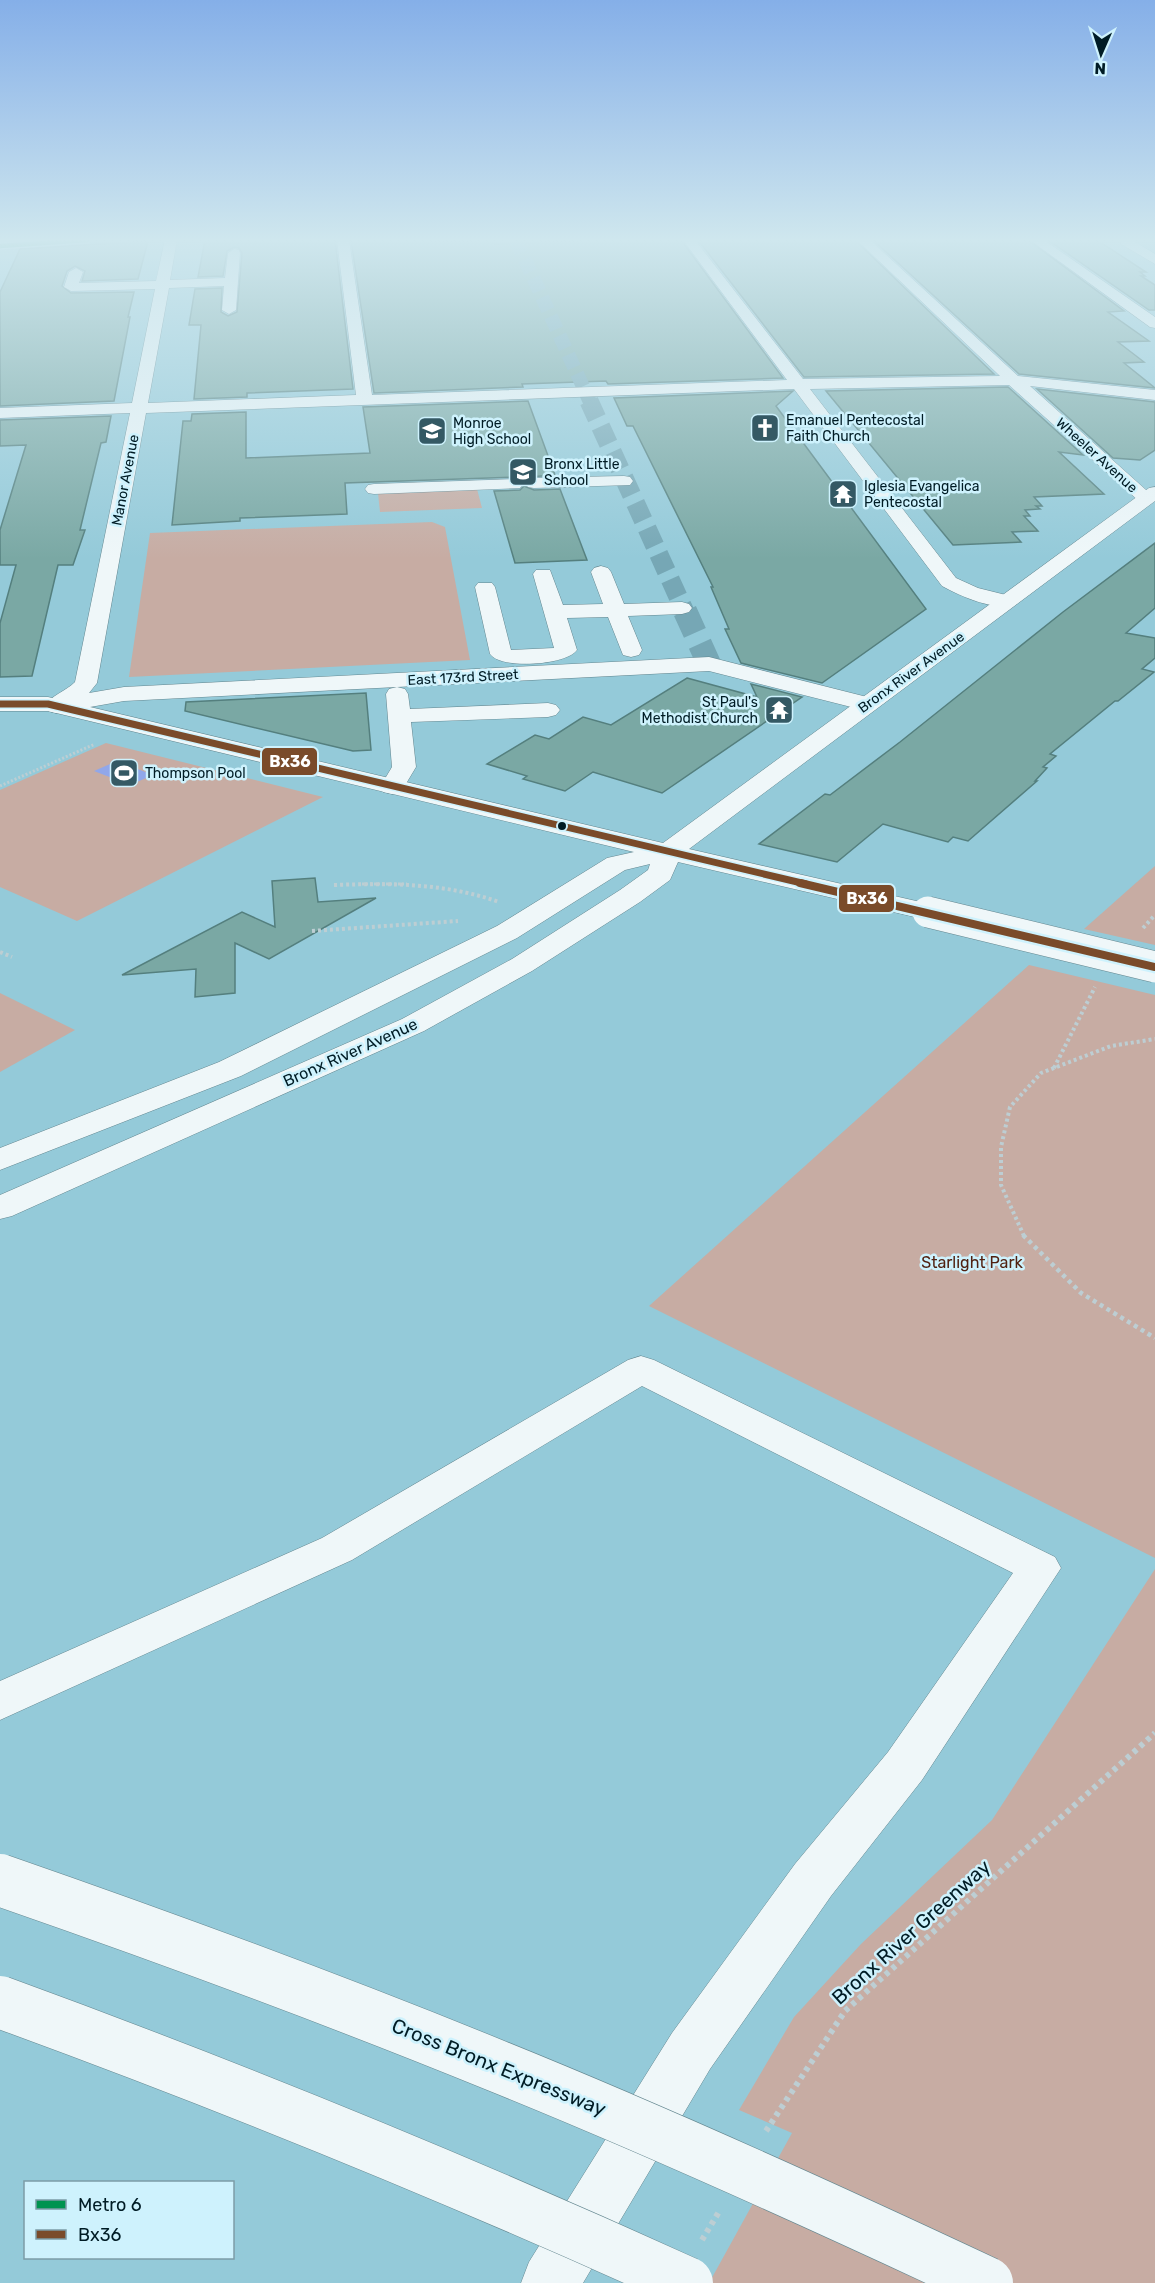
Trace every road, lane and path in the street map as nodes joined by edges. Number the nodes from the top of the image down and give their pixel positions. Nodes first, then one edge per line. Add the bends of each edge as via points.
1 (150, 347) edge
2 (353, 347) edge
3 (771, 347) edge
4 (976, 347) edge
5 (1012, 380) junction
6 (800, 384) junction
7 (1155, 395) edge
8 (358, 400) junction
9 (139, 408) junction
10 (0, 413) edge
11 (354, 419) dead end
12 (624, 481) dead end
13 (534, 483) dead end
14 (514, 484) dead end
15 (374, 489) dead end
16 (1150, 495) edge
17 (600, 572) dead end
18 (543, 574) dead end
19 (485, 587) dead end
20 (1007, 601) junction
21 (682, 608) dead end
22 (616, 610) junction
23 (555, 612) junction
24 (631, 650) dead end
25 (396, 680) junction
26 (0, 704) edge
27 (867, 704) junction
28 (56, 706) junction
29 (548, 710) dead end
30 (399, 716) junction
31 (104, 740) dead end
32 (0, 786) edge
33 (392, 787) junction
34 (668, 852) junction
35 (334, 885) dead end
36 (505, 904) dead end
37 (464, 921) dead end
38 (312, 931) dead end
39 (0, 952) edge
40 (12, 957) dead end
41 (1155, 967) edge
42 (1155, 1039) edge
43 (0, 1160) edge
44 (0, 1208) edge
45 (1155, 1338) edge
46 (0, 1701) edge
47 (1155, 1733) edge
48 (0, 1880) edge
49 (0, 2002) edge
50 (760, 2142) dead end
51 (724, 2202) dead end
52 (693, 2263) edge
53 (550, 2283) edge
54 (987, 2283) edge

1 - 9 main road, Manor Avenue
2 - 8 main road
3 - 6 main road
4 - 5 main road, Wheeler Avenue
5 - 6 main road
5 - 7 main road
5 - 16 main road, Wheeler Avenue
6 - 8 main road
6 - 20 main road via 949,582 971,593
8 - 9 main road
8 - 11 main road
9 - 10 main road
9 - 28 main road, Manor Avenue via 86,683
12 - 13 main road
14 - 15 main road
16 - 20 main road, Bronx River Avenue
17 - 22 main road
18 - 23 main road
19 - 23 main road via 501,654 560,654 566,650
20 - 27 main road, Bronx River Avenue
21 - 22 main road
22 - 23 main road
22 - 24 main road
25 - 27 main road, East 173rd Street via 710,664
25 - 28 main road, East 173rd Street via 124,694
25 - 30 main road
26 - 28 main road via 36,702
27 - 34 main road, Bronx River Avenue
28 - 33 main road
29 - 30 main road
30 - 33 main road via 404,767
31 - 32 path
33 - 34 main road
34 - 41 main road, bridge
34 - 43 main road, Bronx River Avenue via 616,864 507,932 230,1069
34 - 44 main road, Bronx River Avenue via 660,874 630,896 522,965 413,1025
35 - 36 path via 442,885
37 - 38 path
39 - 40 path
42 - 45 path via 1111,1046 1041,1073 1010,1107 1001,1147 1001,1185 1024,1236 1081,1293
46 - 53 main road via 338,1549 641,1369 1040,1568 905,1766 813,1880 691,2051
47 - 50 path, Bronx River Greenway via 845,2011
48 - 54 main road, Cross Bronx Expressway, bridge via 305,1988 505,2069 720,2160
49 - 52 main road, bridge
51 - 52 path

